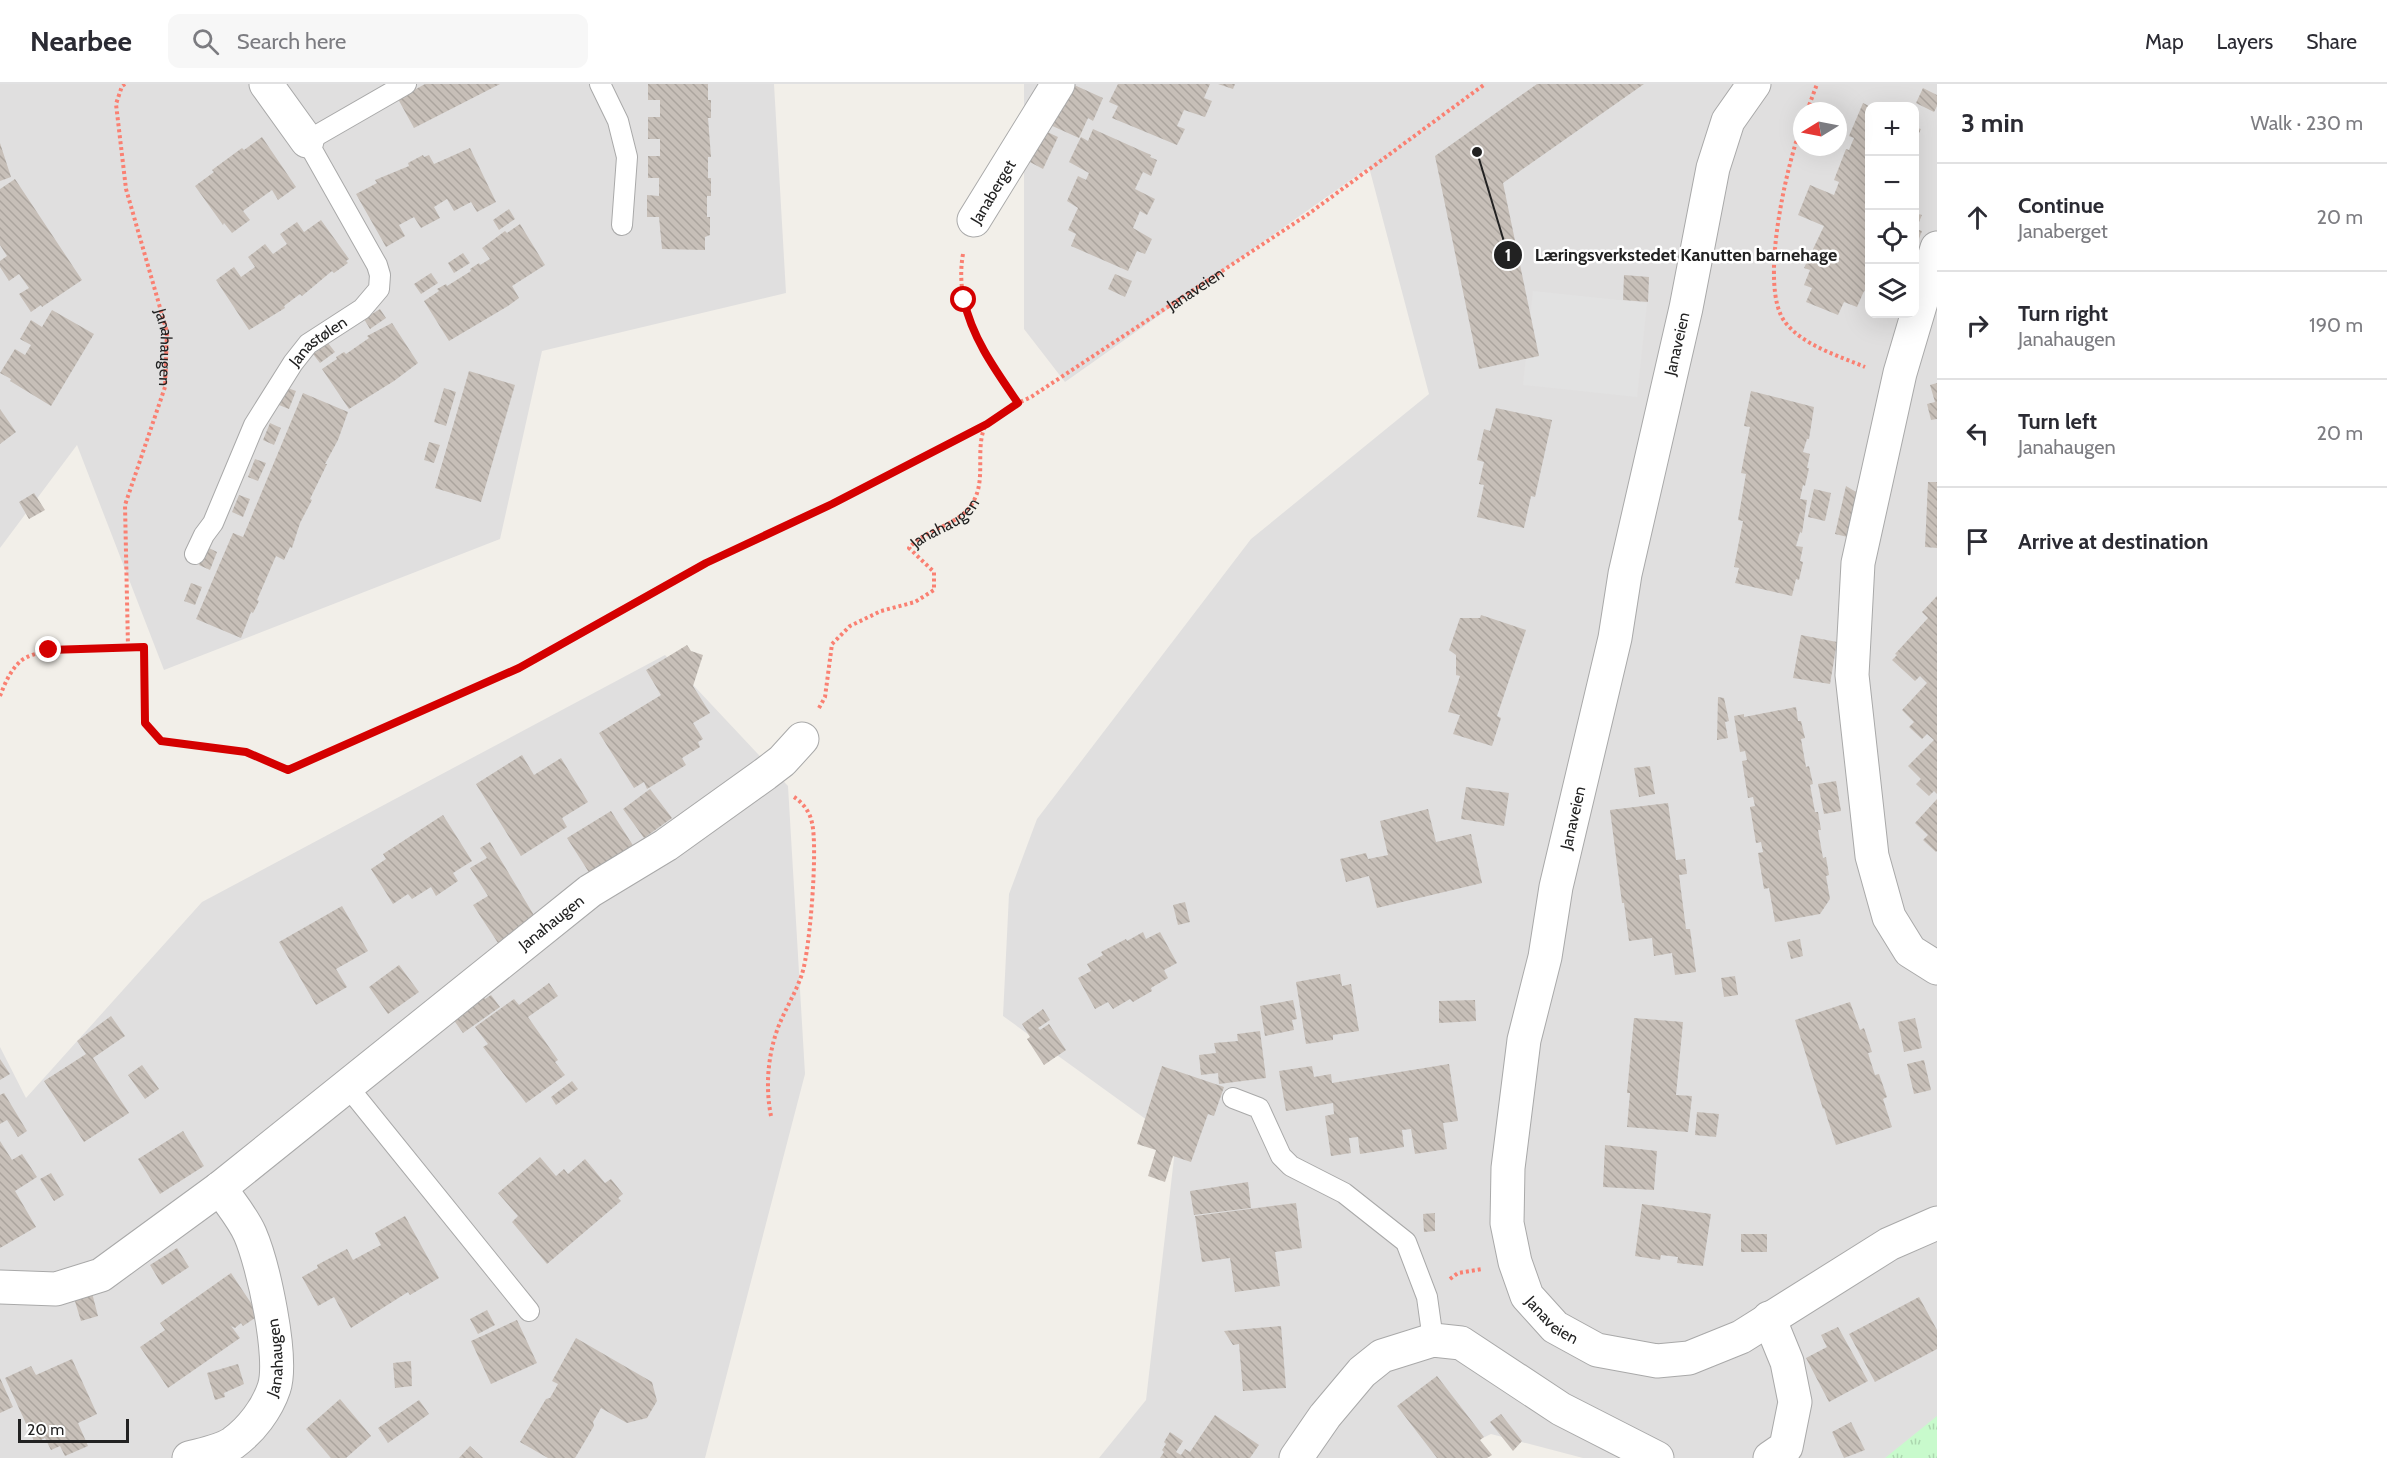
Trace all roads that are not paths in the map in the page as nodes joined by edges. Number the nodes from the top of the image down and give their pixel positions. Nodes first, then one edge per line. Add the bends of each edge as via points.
1 (266, 84) edge
2 (406, 84) edge
3 (600, 84) edge
4 (1058, 84) edge
5 (1754, 84) edge
6 (307, 141) junction
7 (974, 220) road end
8 (622, 225) dead end
9 (1937, 248) edge
10 (195, 554) dead end
11 (802, 739) road end
12 (1937, 968) edge
13 (348, 1088) junction
14 (1233, 1098) dead end
15 (220, 1188) junction
16 (1937, 1223) edge
17 (0, 1287) edge
18 (529, 1311) dead end
19 (1769, 1318) junction
20 (1433, 1340) junction
21 (1616, 1449) edge
22 (237, 1450) edge
23 (1785, 1454) edge
24 (189, 1458) edge
25 (1296, 1458) edge
26 (1657, 1458) edge

1 - 6 street, Janastølen
2 - 6 lane
3 - 8 lane via 618,121 627,157
4 - 7 street, Janaberget
5 - 19 street, Janaveien via 1728,121 1713,168 1686,308 1625,574 1615,638 1556,887 1545,957 1524,1040 1508,1168 1507,1223 1527,1296 1555,1328 1598,1350 1658,1361 1689,1358 1741,1336
6 - 10 lane, Janastølen via 377,265 379,289 362,309 308,344 293,363 254,425 213,523
9 - 12 street via 1900,373 1858,563 1852,675 1872,856 1889,917 1910,951
11 - 13 street, Janahaugen via 782,761 666,845 590,891
13 - 15 street, Janahaugen
13 - 18 lane
14 - 20 lane via 1259,1108 1281,1156 1291,1166 1344,1193 1406,1242 1427,1297
15 - 17 street, Janahaugen via 101,1275 56,1288
15 - 22 street, Janahaugen via 250,1232 274,1340 274,1386
16 - 19 street, Janaveien via 1889,1244
19 - 23 street via 1787,1362 1795,1402
20 - 21 street via 1461,1343
20 - 25 street via 1382,1356 1362,1372
21 - 26 street
22 - 24 street, Janahaugen

